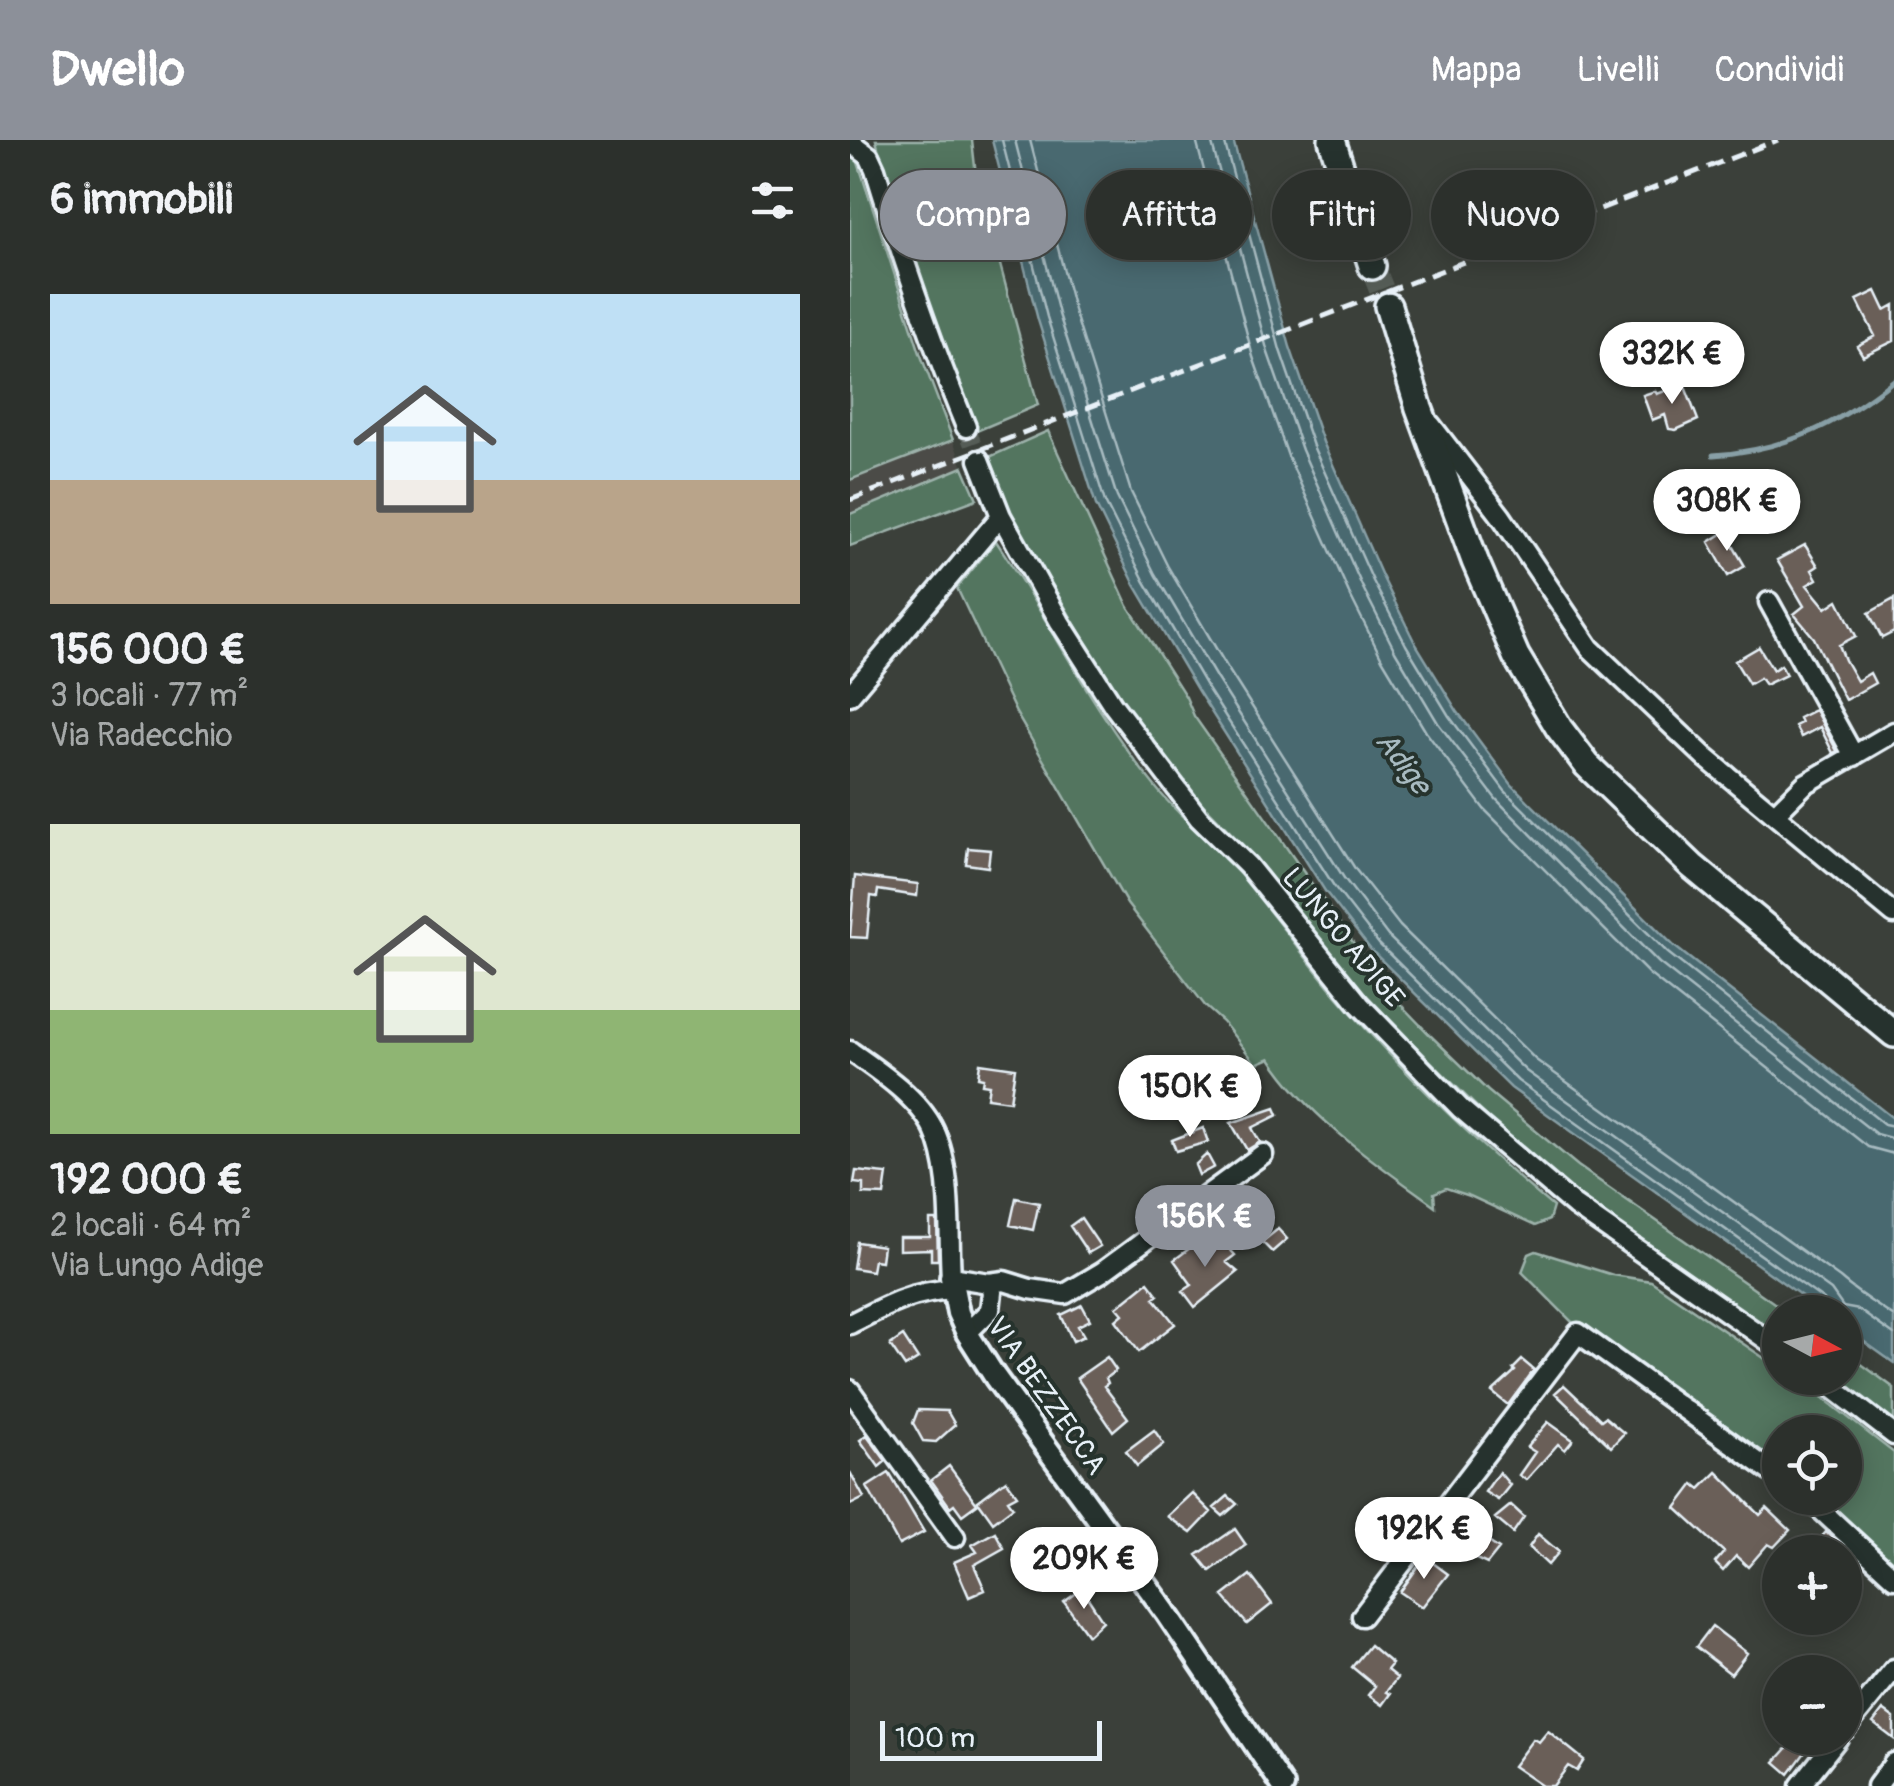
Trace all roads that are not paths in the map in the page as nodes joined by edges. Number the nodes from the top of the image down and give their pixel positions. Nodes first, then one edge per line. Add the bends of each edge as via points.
1 (1332, 140) edge
2 (854, 145) edge
3 (1372, 266) tunnel mouth
4 (1388, 306) tunnel mouth
5 (1419, 408) junction
6 (966, 427) tunnel mouth
7 (980, 460) tunnel mouth
8 (1001, 516) junction
9 (1769, 602) dead end
10 (850, 695) edge
11 (1894, 732) edge
12 (1854, 756) junction
13 (1776, 813) junction
14 (1894, 914) edge
15 (1894, 1034) edge
16 (850, 1051) edge
17 (1263, 1154) dead end
18 (952, 1283) junction
19 (988, 1283) junction
20 (850, 1324) edge
21 (967, 1332) junction
22 (1762, 1336) edge
23 (850, 1390) edge
24 (1842, 1395) edge
25 (1894, 1435) edge
26 (1762, 1465) edge
27 (1826, 1515) edge
28 (956, 1537) dead end
29 (1894, 1578) edge
30 (1362, 1616) dead end
31 (1894, 1669) edge
32 (1862, 1708) edge
33 (1825, 1755) edge
34 (1894, 1763) edge
35 (1283, 1786) edge
36 (1800, 1786) edge
37 (1877, 1786) edge

1 - 3 main road
2 - 6 street via 876,169 904,266
4 - 5 main road
5 - 13 street via 1590,648 1705,757
5 - 15 main road via 1516,656 1587,765 1692,866
7 - 8 street, LUNGO ADIGE
8 - 10 street
8 - 22 street, LUNGO ADIGE via 1060,622 1168,781 1248,866 1372,1018 1461,1109 1575,1206
9 - 12 street
11 - 12 street
12 - 13 street via 1805,784
13 - 14 street
16 - 18 street via 922,1111 934,1129 943,1156
17 - 19 street via 1065,1294
18 - 19 street
18 - 20 street via 888,1302
18 - 21 street, VIA BEZZECCA
19 - 21 street via 990,1310
21 - 35 street, VIA BEZZECCA
23 - 28 street
24 - 25 street
26 - 30 street via 1578,1333
27 - 29 street
31 - 32 street
33 - 36 street
34 - 37 street

